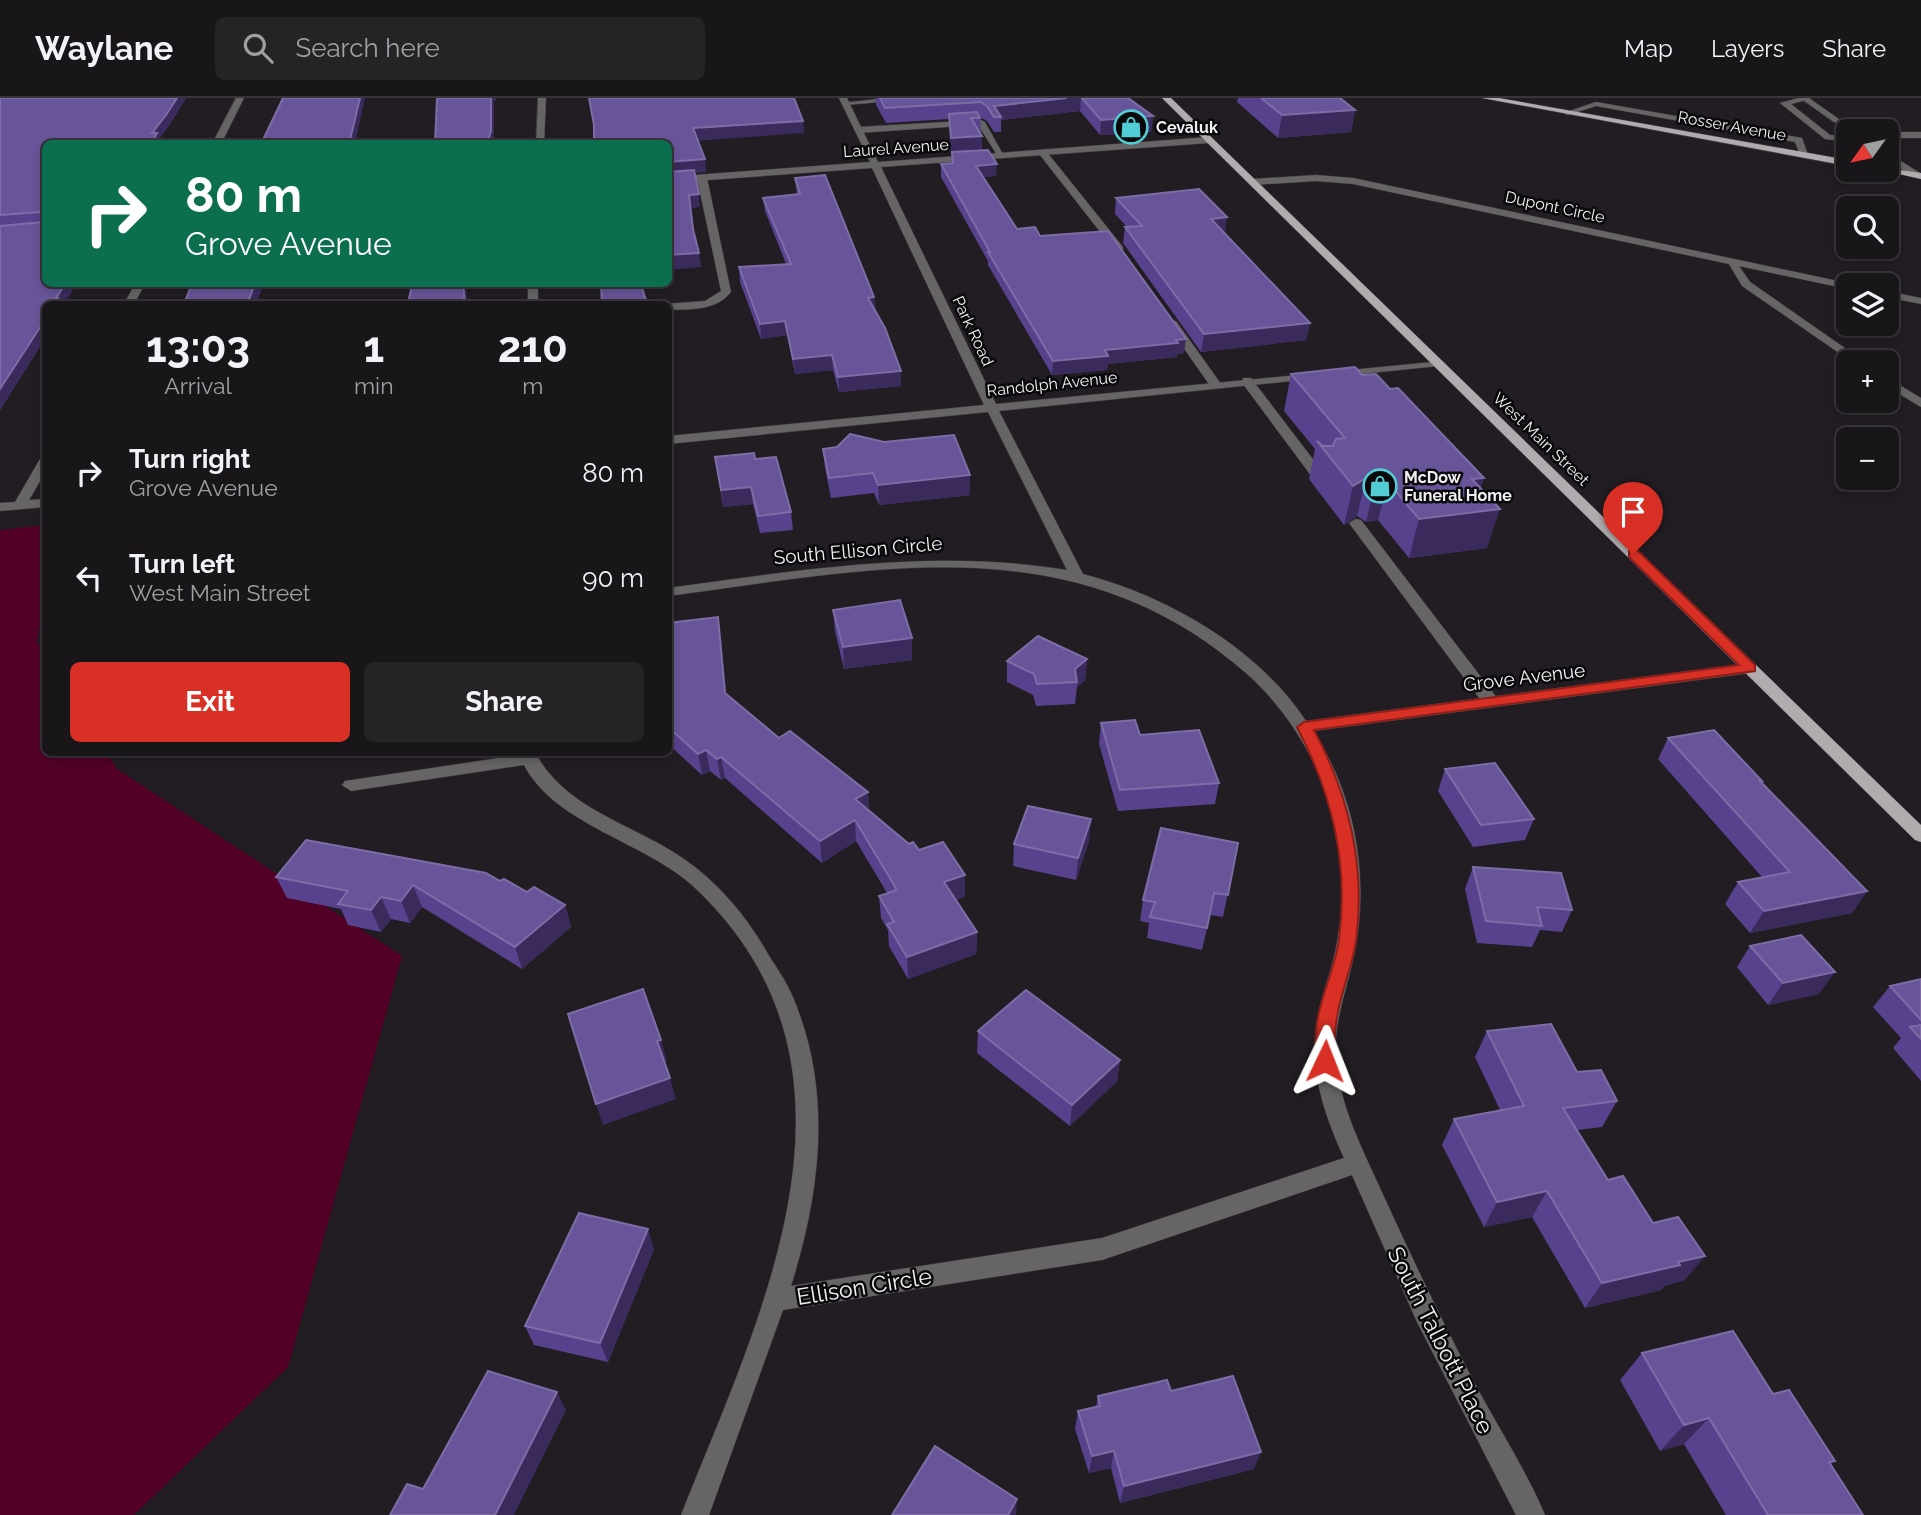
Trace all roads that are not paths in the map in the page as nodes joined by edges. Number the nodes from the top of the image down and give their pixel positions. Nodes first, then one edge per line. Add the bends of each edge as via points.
1 (240, 98) edge
2 (542, 98) edge
3 (923, 98) edge
4 (1166, 98) edge
5 (1486, 98) edge
6 (904, 99) edge
7 (1805, 99) edge
8 (844, 101) edge
9 (1568, 113) junction
10 (1836, 120) edge
11 (858, 130) junction
12 (1899, 135) edge
13 (1921, 135) edge
14 (1836, 138) edge
15 (218, 140) edge
16 (540, 140) edge
17 (1209, 140) junction
18 (1043, 153) junction
19 (1804, 155) junction
20 (1002, 156) junction
21 (1836, 161) edge
22 (1899, 163) edge
23 (875, 165) junction
24 (1899, 172) edge
25 (1919, 176) edge
26 (702, 178) junction
27 (672, 180) edge
28 (1253, 182) junction
29 (1127, 259) edge
30 (1733, 261) junction
31 (1836, 283) edge
32 (1899, 297) edge
33 (1921, 301) edge
34 (672, 307) edge
35 (1167, 316) edge
36 (1841, 350) edge
37 (1439, 363) junction
38 (1247, 381) junction
39 (1215, 384) junction
40 (1899, 389) edge
41 (1921, 403) edge
42 (992, 408) junction
43 (672, 440) edge
44 (42, 465) edge
45 (1320, 478) edge
46 (42, 503) edge
47 (20, 505) junction
48 (0, 507) edge
49 (1356, 523) dead end
50 (1077, 576) junction
51 (672, 592) edge
52 (1750, 668) junction
53 (1490, 702) junction
54 (1304, 727) junction
55 (527, 756) edge
56 (351, 785) dead end
57 (1921, 836) edge
58 (1358, 1163) junction
59 (776, 1300) junction
60 (695, 1515) edge
61 (1531, 1515) edge

1 - 15 street
2 - 16 street
3 - 6 street
4 - 17 main road, West Main Street
5 - 9 main road, Rosser Avenue
6 - 8 street
7 - 10 street
7 - 14 street via 1784,103 1828,137
8 - 11 street, Park Road
9 - 19 main road, Rosser Avenue
9 - 19 street via 1596,104 1772,135 1799,140
11 - 20 street via 981,122
11 - 23 street, Park Road
12 - 13 street
17 - 18 street, Laurel Avenue
17 - 28 main road, West Main Street
18 - 20 street, Laurel Avenue
18 - 29 street
19 - 21 main road, Rosser Avenue
20 - 23 street, Laurel Avenue
22 - 25 street
23 - 26 street, Laurel Avenue
23 - 42 street, Park Road
24 - 25 main road
26 - 27 street, Laurel Avenue
26 - 34 street via 726,292 706,304
28 - 30 street, Dupont Circle via 1353,181
28 - 37 main road, West Main Street
30 - 31 street, Dupont Circle
30 - 36 street via 1746,284
32 - 33 street
35 - 39 street
37 - 38 street, Randolph Avenue
37 - 52 main road, West Main Street
38 - 39 street, Randolph Avenue
38 - 45 street
39 - 42 street, Randolph Avenue
40 - 41 street
42 - 43 street, Randolph Avenue
42 - 50 street, Park Road
44 - 47 street
46 - 47 street
47 - 48 street
49 - 53 street
50 - 51 street, South Ellison Circle via 996,565 913,564
50 - 54 street, South Ellison Circle via 1161,609 1224,647 1278,694
52 - 53 street, Grove Avenue
52 - 57 main road, West Main Street
53 - 54 street, Grove Avenue
54 - 58 street, South Ellison Circle via 1323,762 1348,847 1347,942 1326,1022 1325,1061 1333,1102
55 - 56 street
55 - 59 street, Ellison Circle via 545,783 568,800 647,844 704,884 770,968 787,1004 807,1084 810,1129 804,1197
58 - 59 street, Ellison Circle via 1102,1249
58 - 61 street, South Talbott Place via 1399,1264
59 - 60 street

